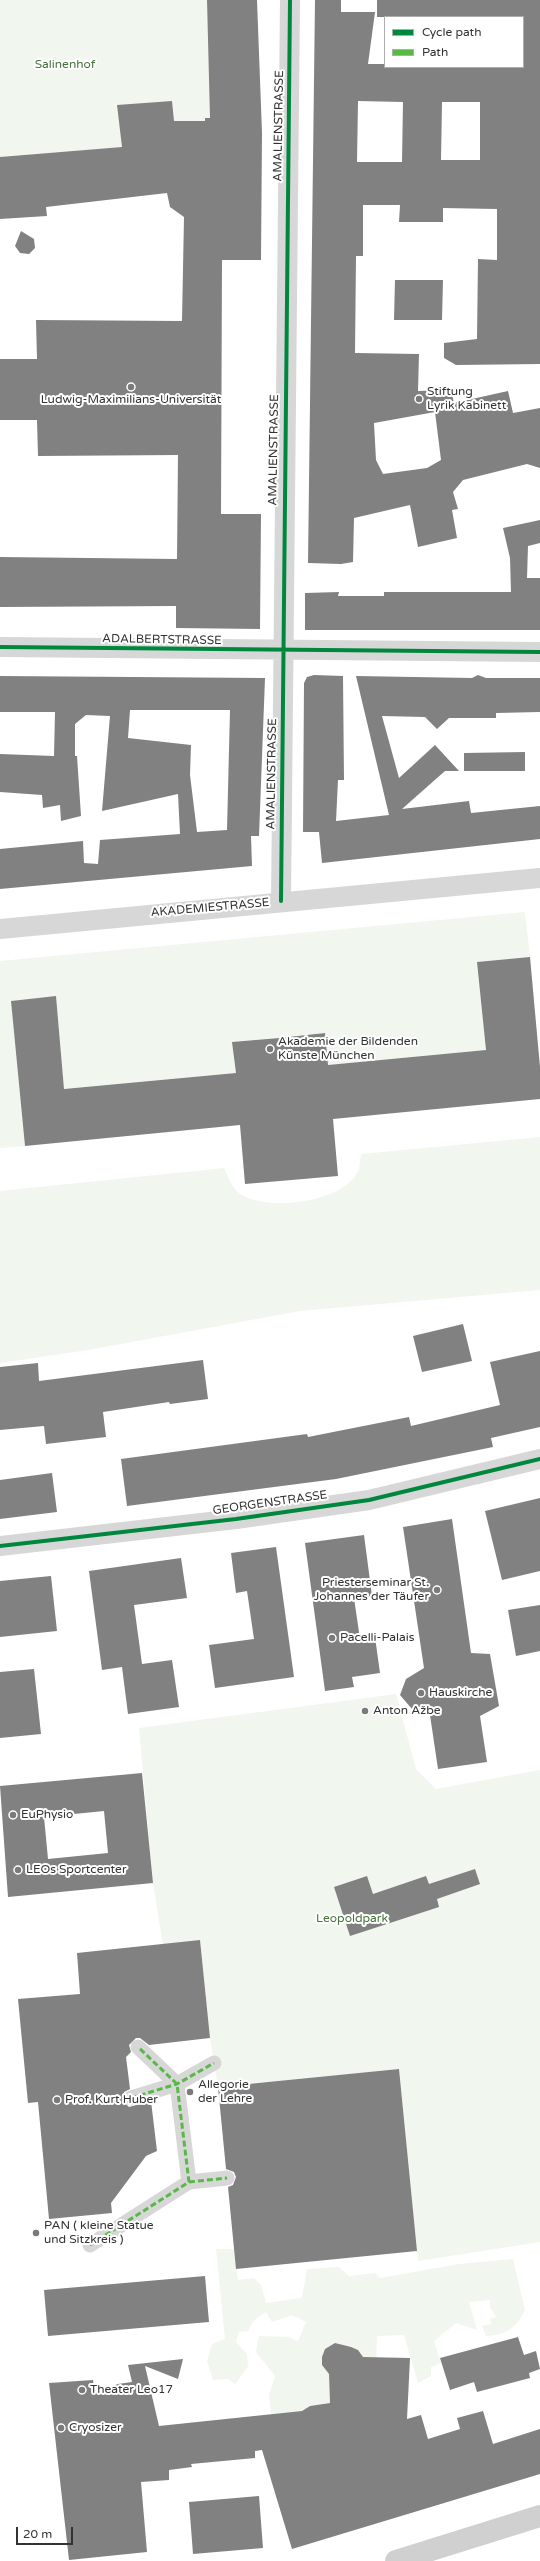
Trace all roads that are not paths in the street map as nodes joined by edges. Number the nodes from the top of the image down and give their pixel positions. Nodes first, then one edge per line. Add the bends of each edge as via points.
1 (290, 0) edge
2 (0, 647) edge
3 (284, 652) junction
4 (540, 652) edge
5 (540, 878) edge
6 (281, 901) junction
7 (0, 929) edge
8 (540, 1459) edge
9 (0, 1546) edge
10 (138, 2046) dead end
11 (214, 2063) dead end
12 (177, 2084) junction
13 (131, 2098) dead end
14 (227, 2178) dead end
15 (188, 2182) junction
16 (90, 2245) dead end
17 (540, 2516) edge
18 (396, 2561) edge

1 - 3 street, AMALIENSTRASSE via 283,506
2 - 3 street, ADALBERTSTRASSE
3 - 4 street, ADALBERTSTRASSE
3 - 6 street, AMALIENSTRASSE
5 - 6 street, AKADEMIESTRASSE
6 - 7 street, AKADEMIESTRASSE
8 - 9 street, GEORGENSTRASSE via 369,1500 236,1519
10 - 12 street
11 - 12 street
12 - 13 street
12 - 15 street
14 - 15 street
15 - 16 street
17 - 18 main road

